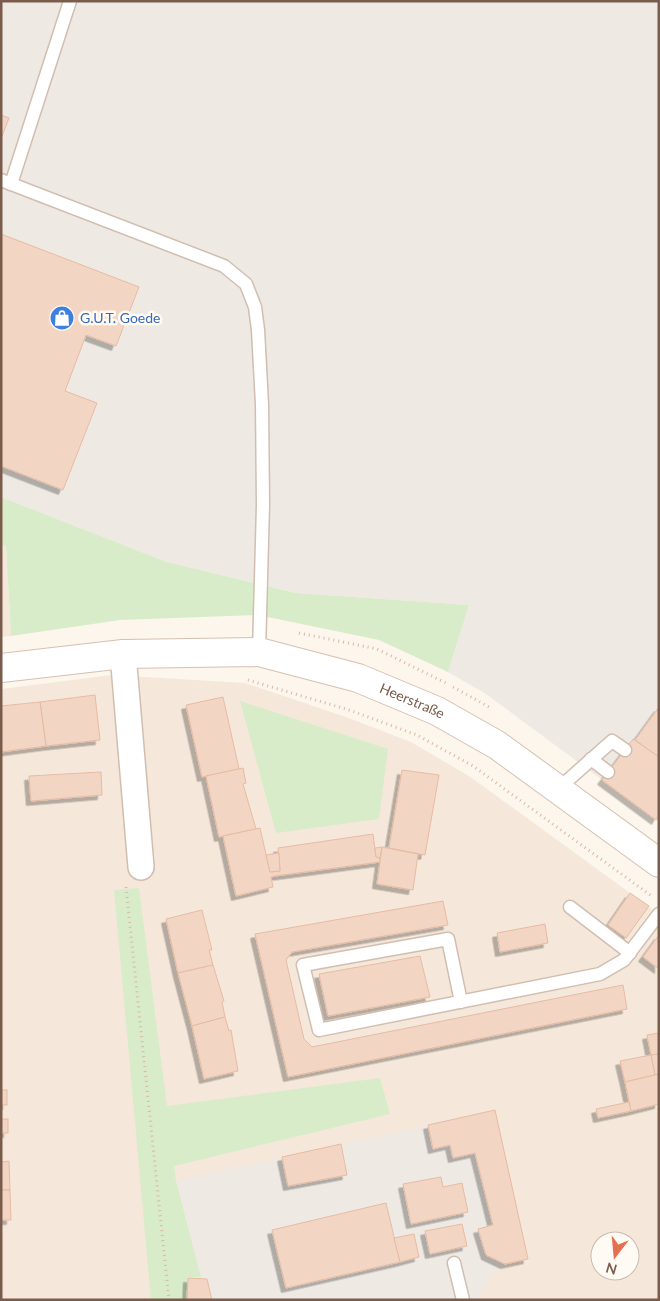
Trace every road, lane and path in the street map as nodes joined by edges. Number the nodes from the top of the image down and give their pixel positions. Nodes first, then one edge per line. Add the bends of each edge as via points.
1 (70, 1) edge
2 (6, 182) edge
3 (259, 652) junction
4 (123, 654) junction
5 (1, 668) edge
6 (247, 680) dead end
7 (625, 750) dead end
8 (591, 760) junction
9 (608, 772) dead end
10 (558, 789) junction
11 (659, 863) edge
12 (142, 867) joint
13 (659, 902) edge
14 (570, 907) dead end
15 (659, 914) edge
16 (630, 953) junction
17 (461, 1002) junction
18 (454, 1263) dead end
19 (169, 1300) edge
20 (463, 1300) edge

1 - 2 lane
2 - 3 lane via 224,266 246,284 255,306 262,404
3 - 4 street, Heerstraße
3 - 10 street, Heerstraße via 358,678 437,712 497,745
4 - 5 street, Heerstraße
4 - 12 street
6 - 13 path via 348,710 417,735 472,766
7 - 8 lane via 612,740
8 - 9 lane
8 - 10 lane
10 - 11 street, Heerstraße
12 - 19 path via 126,886
14 - 16 lane
15 - 16 lane
16 - 17 lane via 600,974
17 - 17 lane via 319,1030 303,965 448,938
18 - 20 lane

